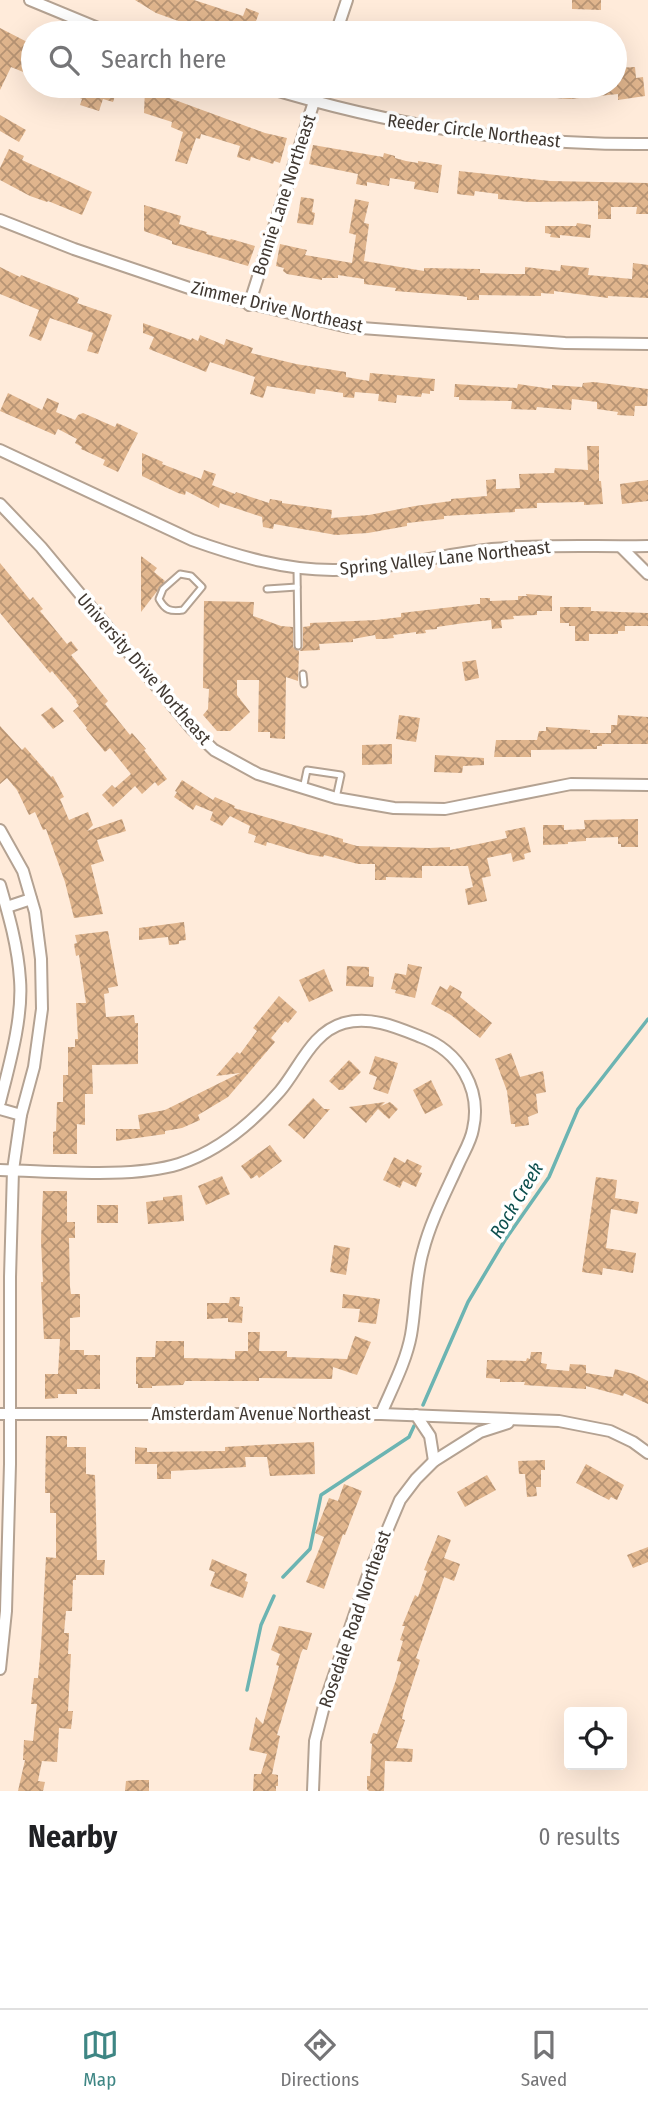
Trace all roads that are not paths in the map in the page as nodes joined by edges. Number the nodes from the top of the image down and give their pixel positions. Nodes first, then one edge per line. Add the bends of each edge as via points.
1 (30, 0) edge
2 (347, 0) edge
3 (81, 21) edge
4 (340, 21) edge
5 (301, 98) edge
6 (315, 98) edge
7 (314, 102) junction
8 (648, 144) edge
9 (0, 220) edge
10 (249, 305) junction
11 (648, 344) edge
12 (0, 450) edge
13 (0, 504) edge
14 (648, 546) edge
15 (621, 547) junction
16 (297, 568) junction
17 (648, 573) edge
18 (297, 587) junction
19 (163, 589) joint
20 (267, 589) dead end
21 (298, 646) dead end
22 (303, 674) dead end
23 (304, 684) dead end
24 (648, 785) edge
25 (303, 789) junction
26 (336, 798) junction
27 (0, 830) edge
28 (0, 885) edge
29 (31, 899) junction
30 (6, 907) junction
31 (0, 1102) edge
32 (0, 1109) edge
33 (21, 1115) junction
34 (0, 1170) edge
35 (13, 1170) junction
36 (6, 1414) edge
37 (381, 1414) junction
38 (416, 1415) junction
39 (521, 1420) junction
40 (648, 1453) edge
41 (434, 1461) junction
42 (0, 1669) edge
43 (313, 1791) edge

1 - 3 street
2 - 4 street
5 - 7 street, Reeder Circle Northeast
6 - 7 street, Bonnie Lane Northeast
7 - 8 street, Reeder Circle Northeast via 472,135
7 - 10 street, Bonnie Lane Northeast
9 - 10 street, Zimmer Drive Northeast
10 - 11 street, Zimmer Drive Northeast via 348,327 565,343
12 - 16 street, Spring Valley Lane Northeast via 192,540
13 - 25 street, University Drive Northeast via 203,740 241,766
14 - 15 street, Spring Valley Lane Northeast
15 - 16 street, Spring Valley Lane Northeast via 531,546 367,568
15 - 17 street
16 - 18 lane
18 - 20 lane
18 - 21 lane
19 - 19 lane via 159,599 172,612 192,603 202,587 191,576 180,575
22 - 23 lane
24 - 26 street, University Drive Northeast via 556,785 482,803 426,810
25 - 26 street, University Drive Northeast
25 - 26 lane via 307,770 341,775
27 - 29 street via 23,871
28 - 30 street
29 - 30 street
29 - 33 street via 41,959 42,1009 34,1068
30 - 31 street via 21,982 16,1033
32 - 33 street
33 - 35 street
34 - 35 street
35 - 36 street
35 - 37 street via 134,1172 189,1160 244,1127 335,1026 365,1020 383,1023 440,1046 467,1077 474,1127 426,1238 408,1347
36 - 37 street, Amsterdam Avenue Northeast
36 - 42 street via 6,1599
37 - 38 street, Amsterdam Avenue Northeast
38 - 39 street, Amsterdam Avenue Northeast
38 - 41 street via 430,1436
39 - 40 street, Amsterdam Avenue Northeast via 598,1427
39 - 41 street, Rosedale Road Northeast via 480,1432
41 - 43 street, Rosedale Road Northeast via 400,1500 367,1578 320,1718

